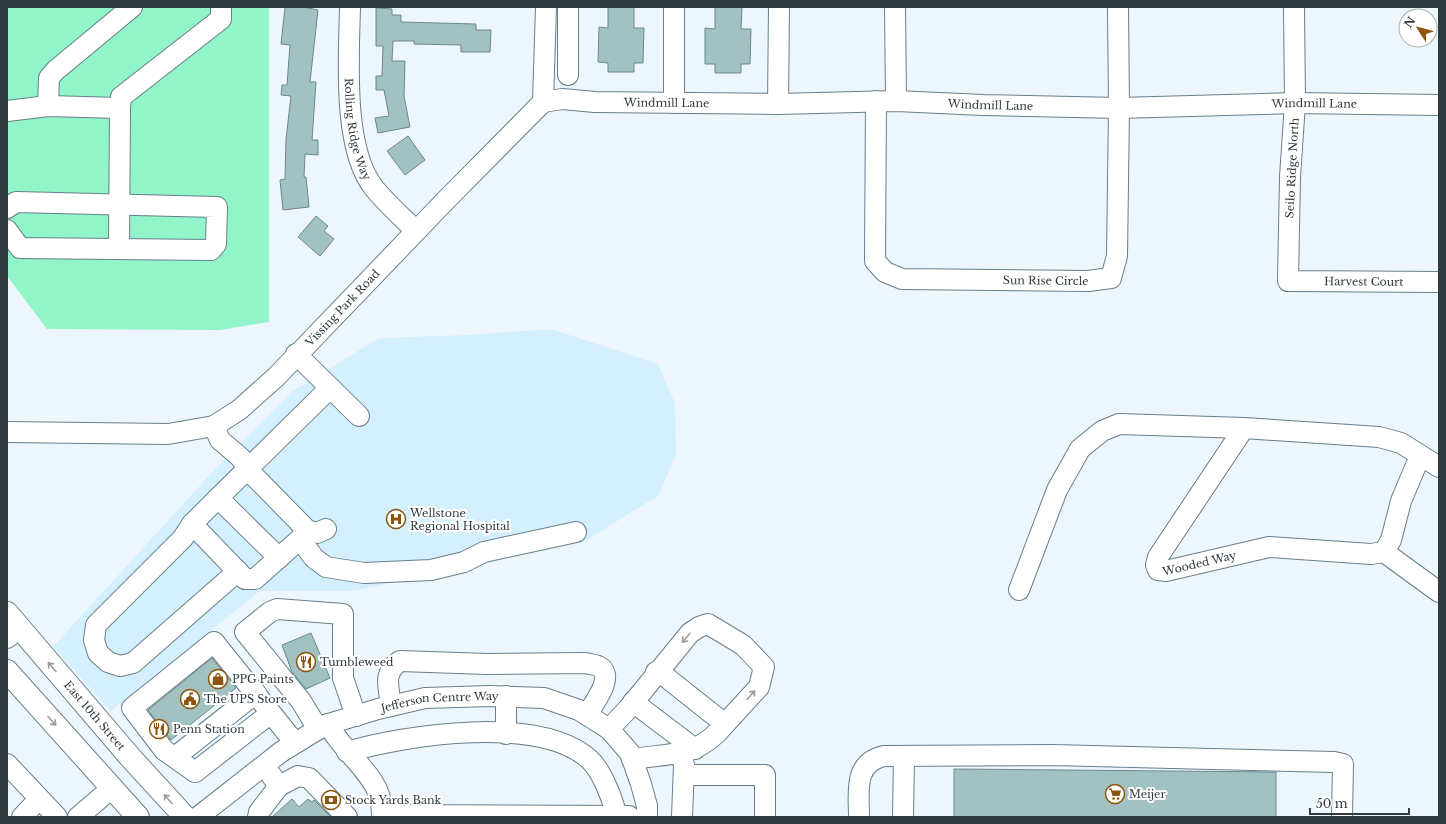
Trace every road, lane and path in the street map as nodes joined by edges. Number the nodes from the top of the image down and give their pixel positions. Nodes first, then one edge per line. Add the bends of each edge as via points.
1 (132, 7) edge
2 (221, 7) edge
3 (350, 7) edge
4 (546, 7) edge
5 (568, 7) edge
6 (674, 7) edge
7 (779, 7) edge
8 (895, 7) edge
9 (1118, 7) edge
10 (1294, 7) edge
11 (568, 75) dead end
12 (876, 101) junction
13 (896, 101) junction
14 (543, 102) junction
15 (1295, 102) junction
16 (674, 103) junction
17 (778, 104) junction
18 (1439, 105) edge
19 (48, 106) junction
20 (120, 108) junction
21 (1119, 108) junction
22 (7, 111) edge
23 (119, 204) junction
24 (7, 208) edge
25 (7, 230) edge
26 (416, 231) junction
27 (119, 248) junction
28 (1288, 281) joint
29 (1439, 282) edge
30 (296, 354) junction
31 (330, 388) junction
32 (359, 416) dead end
33 (214, 426) junction
34 (1244, 428) junction
35 (7, 432) edge
36 (1420, 456) junction
37 (1439, 467) edge
38 (248, 470) junction
39 (218, 498) junction
40 (192, 524) junction
41 (311, 532) junction
42 (576, 532) dead end
43 (1384, 552) junction
44 (278, 558) junction
45 (238, 571) junction
46 (1019, 590) dead end
47 (1439, 592) edge
48 (11, 627) edge
49 (7, 671) edge
50 (656, 672) junction
51 (256, 693) junction
52 (506, 696) junction
53 (633, 702) junction
54 (391, 706) junction
55 (271, 713) junction
56 (587, 715) junction
57 (356, 716) junction
58 (725, 724) junction
59 (323, 727) junction
60 (609, 729) junction
61 (506, 734) junction
62 (296, 743) junction
63 (687, 751) junction
64 (347, 752) junction
65 (904, 756) junction
66 (175, 757) junction
67 (632, 759) junction
68 (264, 765) junction
69 (10, 772) edge
70 (684, 775) junction
71 (279, 786) junction
72 (112, 788) junction
73 (39, 799) junction
74 (382, 816) edge
75 (647, 816) edge
76 (22, 817) edge
77 (57, 817) edge
78 (78, 817) edge
79 (138, 817) edge
80 (185, 817) edge
81 (198, 817) edge
82 (258, 817) edge
83 (347, 817) edge
84 (617, 817) edge
85 (682, 817) edge
86 (764, 817) edge
87 (859, 817) edge
88 (904, 817) edge
89 (1342, 817) edge

1 - 19 street via 49,78
2 - 20 street via 221,19 121,97
3 - 26 street, Rolling Ridge Way via 349,85 358,156 373,187
4 - 14 street
5 - 11 street
6 - 16 street
7 - 17 street
8 - 13 street
9 - 21 street, Sun Rise Circle
10 - 15 street, Seilo Ridge North
12 - 13 street, Windmill Lane
12 - 17 street, Windmill Lane
12 - 21 street, Sun Rise Circle via 875,261 885,272 902,279 1088,281 1111,278 1117,256
13 - 21 street, Windmill Lane
14 - 16 street, Windmill Lane via 562,99
14 - 26 street, Vissing Park Road
15 - 18 street, Windmill Lane
15 - 21 street, Windmill Lane
15 - 28 street, Seilo Ridge North via 1290,177
16 - 17 street, Windmill Lane
19 - 20 street
19 - 22 street
20 - 23 street
23 - 24 street via 16,202
23 - 27 street
23 - 27 street via 217,207 216,244 211,250
25 - 27 street via 20,248
26 - 30 street, Vissing Park Road
28 - 29 street, Harvest Court
30 - 31 street
30 - 33 street, Vissing Park Road via 276,377 239,410
31 - 32 street
31 - 38 street
33 - 35 street, Vissing Park Road via 168,434
33 - 38 street via 220,440 241,458
34 - 36 street via 1379,437 1401,443
34 - 43 street, Wooded Way via 1158,557 1158,570 1166,571 1269,547 1371,554
34 - 46 street via 1119,424 1102,431 1080,449 1056,490
36 - 37 street
36 - 43 street via 1401,501 1391,540
38 - 39 street
38 - 41 street
39 - 40 street
39 - 44 street
40 - 45 street
40 - 45 street via 183,538 96,625 94,640 98,652 108,662 120,666 133,663
41 - 42 street via 314,558 326,567 364,572 431,570 464,562 484,552
41 - 44 street
43 - 47 street
44 - 45 street via 255,579 245,579
80 -> 48 main road, East 10th Street
49 -> 72 main road
50 - 53 street
50 - 58 street via 662,674
58 -> 50 street via 759,686 764,667 743,645 708,624 690,633
51 - 55 street
51 - 66 street
51 - 66 street via 214,642 132,708 164,750
52 - 54 street, Jefferson Centre Way via 425,698
52 - 56 street, Jefferson Centre Way via 544,698
52 - 61 street
53 - 60 street
53 - 63 street
54 - 56 street via 388,674 400,661 487,664 585,663 598,666 604,673 606,683
54 - 57 street, Jefferson Centre Way
55 - 62 street
55 - 66 street via 195,772
56 - 60 street, Jefferson Centre Way
57 - 59 street, Jefferson Centre Way
57 - 59 street via 343,678 343,614 277,609 245,632
58 - 63 street via 708,742
59 - 62 street, Jefferson Centre Way
59 - 64 street
60 - 67 street, Jefferson Centre Way via 630,753
61 - 64 street via 452,732 375,744
61 - 84 street via 557,740 590,760 600,773
62 - 68 street, Jefferson Centre Way
63 - 67 street
63 - 70 street
64 - 74 street via 370,778 379,793
65 - 87 street via 877,758 866,766 859,781
65 - 88 street
65 - 89 street via 1052,755 1334,762 1343,764
67 - 75 street, Jefferson Centre Way via 641,784
68 - 71 street
68 - 81 street, Jefferson Centre Way
69 - 73 street
70 - 85 street
70 - 86 street via 765,775
71 - 82 street
71 - 83 street via 298,776 309,778
72 - 78 street
72 - 79 main road
73 - 76 street
73 - 77 street
74 - 84 street
75 - 84 street

